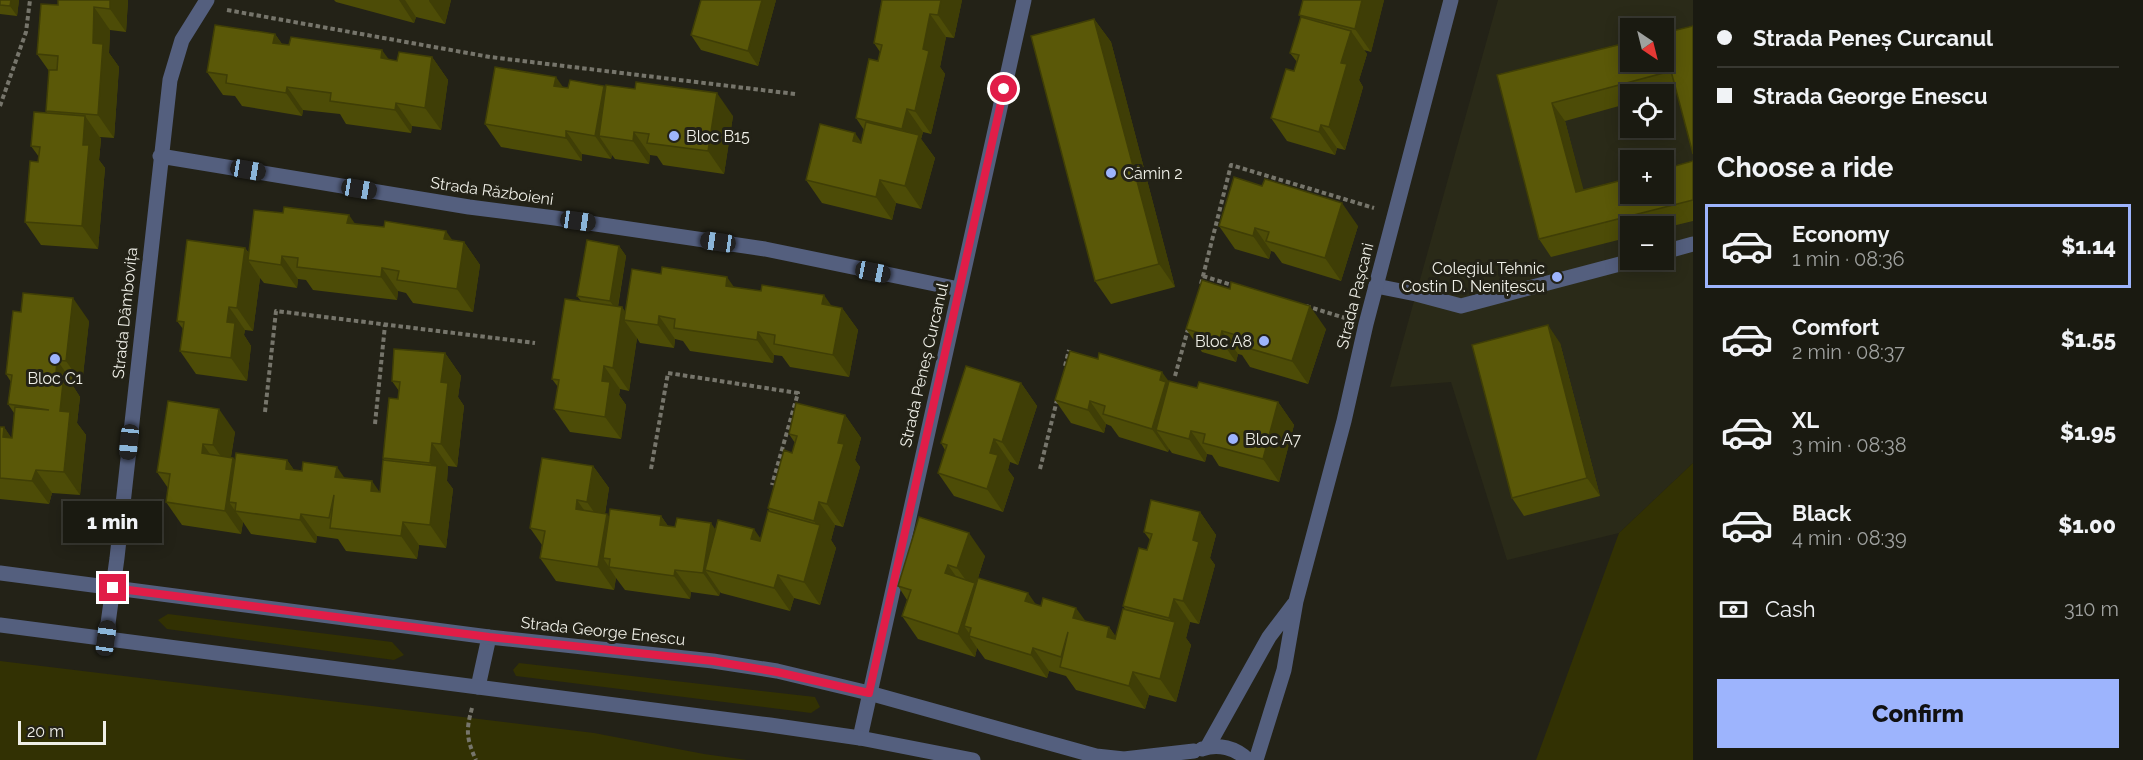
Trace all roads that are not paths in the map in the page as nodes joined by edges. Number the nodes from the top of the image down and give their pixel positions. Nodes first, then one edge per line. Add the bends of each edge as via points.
1 (1024, 0) edge
2 (1451, 0) edge
3 (205, 3) edge
4 (160, 156) junction
5 (1693, 244) edge
6 (1674, 249) edge
7 (1620, 264) edge
8 (1376, 286) junction
9 (959, 289) junction
10 (0, 573) edge
11 (113, 588) junction
12 (1296, 601) junction
13 (0, 625) edge
14 (489, 637) junction
15 (106, 638) junction
16 (478, 687) junction
17 (869, 693) junction
18 (860, 738) junction
19 (1196, 753) edge
20 (973, 760) edge
21 (1248, 760) edge
22 (1256, 760) edge

1 - 9 street, Strada Peneș Curcanul
2 - 8 street, Strada Pașcani
3 - 4 street, Strada Dâmbovița via 182,40 170,80
4 - 9 street, Strada Războieni via 470,207 765,249
4 - 11 street, Strada Dâmbovița
5 - 6 street
7 - 8 street via 1461,306
8 - 12 street, Strada Pașcani
9 - 17 street, Strada Peneș Curcanul
10 - 11 street, Strada George Enescu
11 - 14 street, Strada George Enescu
11 - 15 street, Strada Dâmbovița
12 - 19 street, Strada Pașcani
12 - 22 street, Strada Pașcani via 1284,670
13 - 15 street
14 - 16 street
14 - 17 street, Strada George Enescu via 713,661
15 - 16 street
16 - 18 street
17 - 18 street, Strada Peneș Curcanul
17 - 19 street, Strada George Enescu via 1096,756 1124,759
18 - 20 street
19 - 21 street, Strada George Enescu via 1223,746

